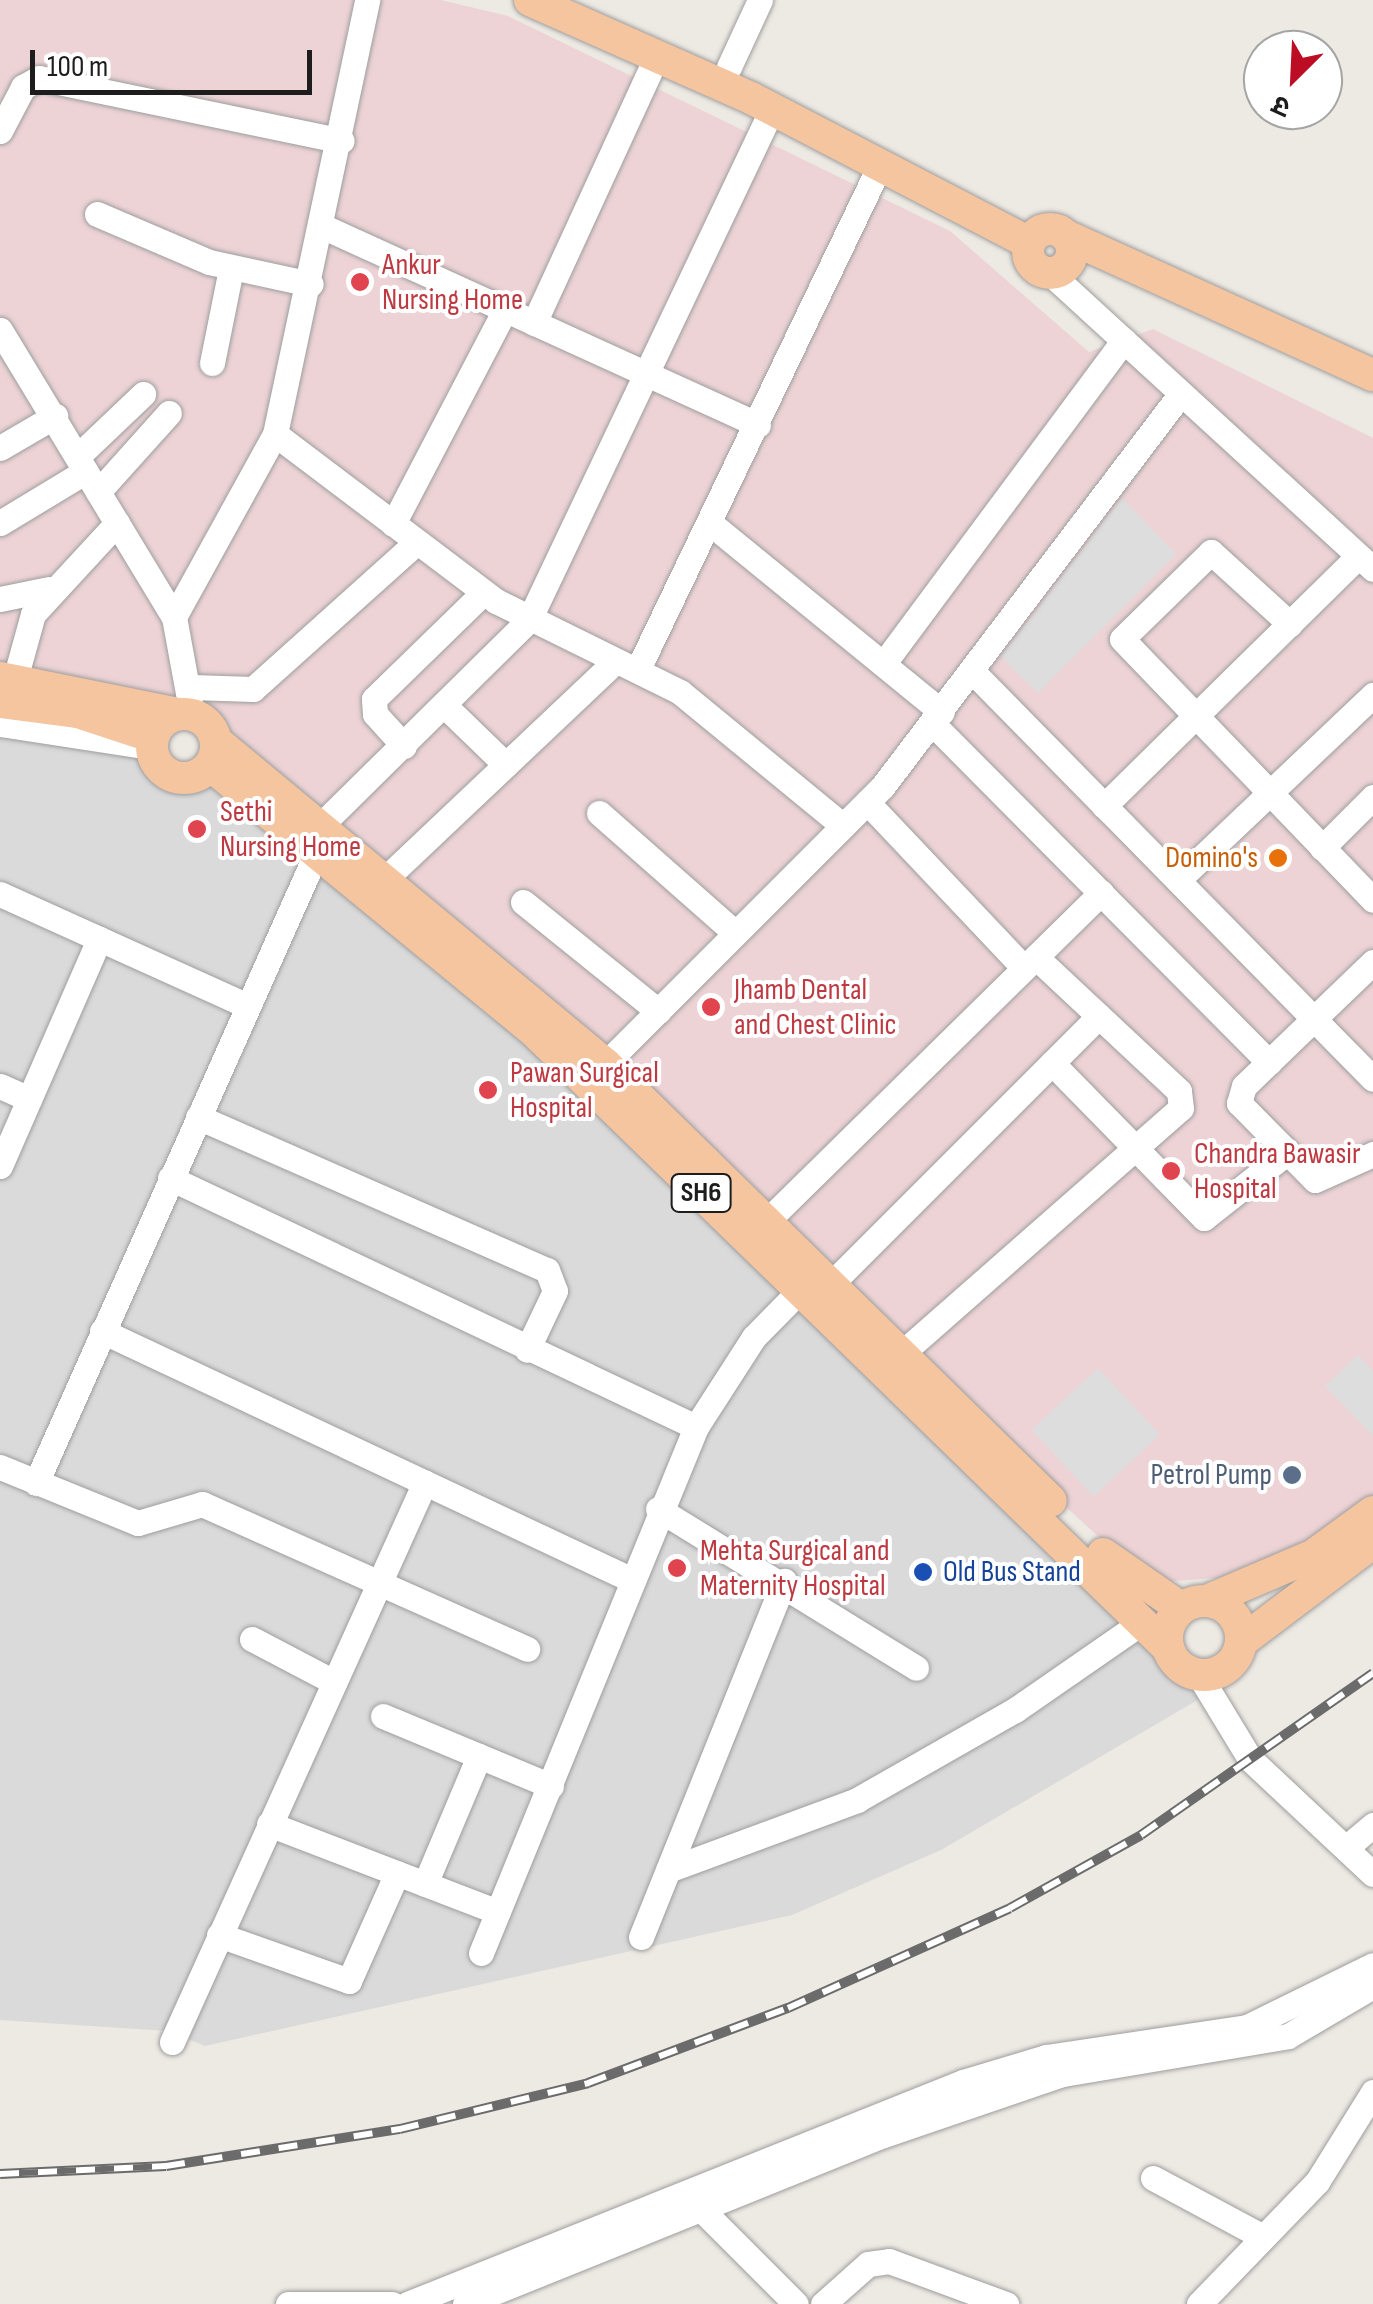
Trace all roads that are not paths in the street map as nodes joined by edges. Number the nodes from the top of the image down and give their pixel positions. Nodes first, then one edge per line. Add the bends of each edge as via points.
1 (368, 0) edge
2 (530, 0) edge
3 (584, 0) edge
4 (760, 0) edge
5 (657, 56) junction
6 (729, 68) junction
7 (772, 109) junction
8 (0, 130) edge
9 (342, 141) junction
10 (880, 165) junction
11 (97, 214) dead end
12 (324, 227) junction
13 (1052, 248) junction
14 (231, 269) junction
15 (310, 284) junction
16 (505, 310) junction
17 (534, 323) junction
18 (0, 330) edge
19 (1124, 340) junction
20 (212, 363) dead end
21 (1373, 375) edge
22 (649, 376) junction
23 (143, 394) dead end
24 (1180, 395) junction
25 (1373, 396) edge
26 (169, 413) dead end
27 (55, 416) junction
28 (758, 426) junction
29 (274, 434) junction
30 (0, 448) edge
31 (87, 473) junction
32 (0, 523) edge
33 (710, 523) junction
34 (117, 524) junction
35 (394, 524) junction
36 (417, 542) junction
37 (1366, 563) edge
38 (49, 589) junction
39 (484, 592) junction
40 (0, 600) edge
41 (174, 617) junction
42 (529, 620) junction
43 (1290, 624) junction
44 (884, 662) junction
45 (626, 666) junction
46 (974, 673) junction
47 (5, 686) edge
48 (1373, 694) edge
49 (188, 705) junction
50 (446, 707) junction
51 (938, 718) junction
52 (1194, 720) junction
53 (0, 724) edge
54 (153, 742) junction
55 (404, 746) junction
56 (213, 753) junction
57 (506, 765) junction
58 (1268, 794) junction
59 (1373, 797) edge
60 (867, 802) junction
61 (1104, 806) junction
62 (599, 813) dead end
63 (843, 826) junction
64 (319, 838) junction
65 (1322, 848) junction
66 (386, 878) junction
67 (1178, 880) junction
68 (1101, 893) junction
69 (0, 894) edge
70 (1373, 900) edge
71 (523, 902) dead end
72 (736, 933) junction
73 (99, 939) junction
74 (1373, 962) edge
75 (1030, 963) junction
76 (248, 1006) junction
77 (658, 1011) junction
78 (1099, 1016) junction
79 (1313, 1018) junction
80 (1269, 1062) junction
81 (1052, 1063) junction
82 (596, 1073) junction
83 (1373, 1079) edge
84 (0, 1086) edge
85 (29, 1099) junction
86 (198, 1117) junction
87 (1137, 1148) junction
88 (1285, 1154) junction
89 (1373, 1154) edge
90 (0, 1166) edge
91 (170, 1178) junction
92 (766, 1222) junction
93 (816, 1282) junction
94 (102, 1331) junction
95 (527, 1350) junction
96 (902, 1353) junction
97 (696, 1427) junction
98 (0, 1468) edge
99 (36, 1482) junction
100 (425, 1482) junction
101 (658, 1509) junction
102 (1373, 1512) edge
103 (1373, 1542) edge
104 (632, 1580) junction
105 (784, 1581) junction
106 (379, 1582) junction
107 (1195, 1604) junction
108 (1142, 1622) junction
109 (252, 1639) dead end
110 (1241, 1642) junction
111 (1168, 1648) junction
112 (528, 1649) dead end
113 (916, 1668) dead end
114 (1199, 1674) junction
115 (334, 1682) junction
116 (383, 1716) dead end
117 (479, 1756) junction
118 (551, 1786) junction
119 (270, 1824) junction
120 (1373, 1825) edge
121 (1348, 1846) junction
122 (668, 1870) junction
123 (396, 1873) junction
124 (1373, 1874) edge
125 (424, 1884) junction
126 (498, 1912) junction
127 (219, 1935) junction
128 (641, 1938) dead end
129 (482, 1954) dead end
130 (1373, 1964) edge
131 (1342, 1981) junction
132 (1366, 1994) edge
133 (1373, 2025) edge
134 (172, 2042) dead end
135 (1373, 2092) edge
136 (1153, 2178) dead end
137 (691, 2199) junction
138 (1261, 2236) junction
139 (441, 2298) edge
140 (288, 2304) edge
141 (392, 2304) edge
142 (407, 2304) edge
143 (465, 2304) edge
144 (796, 2304) edge
145 (823, 2304) edge
146 (1006, 2304) edge
147 (1199, 2304) edge

1 - 9 street
2 - 5 main road
3 - 6 main road
4 - 6 street
5 - 7 main road
5 - 17 street
6 - 13 main road
7 - 10 main road
7 - 22 street
8 - 9 street via 23,87 39,78
9 - 12 street
10 - 13 main road
10 - 28 street
11 - 14 street
12 - 15 street
12 - 16 street
13 - 19 street
13 - 21 main road
13 - 25 main road
14 - 15 street
14 - 20 street
15 - 29 street
16 - 17 street
16 - 35 street
17 - 22 street
18 - 27 street
19 - 24 street
19 - 44 street
22 - 28 street
22 - 42 street
23 - 31 street
24 - 37 street
24 - 46 street
26 - 31 street
27 - 30 street
27 - 31 street
28 - 33 street
29 - 35 street
29 - 41 street
31 - 32 street
31 - 34 street
33 - 44 street
33 - 45 street
34 - 38 street
34 - 41 street
35 - 36 street
36 - 39 street
36 - 49 street via 253,689
37 - 43 street
38 - 40 street
38 - 47 street
39 - 42 street
39 - 55 street via 374,699 375,714
41 - 49 street
42 - 45 street
42 - 50 street
43 - 52 street
43 - 52 street via 1211,552 1126,631 1124,648
44 - 51 street
45 - 57 street
45 - 63 street
46 - 51 street
46 - 61 street
47 - 49 main road
47 - 54 main road
48 - 58 street
49 - 54 main road
49 - 56 main road, SH6
50 - 55 street
50 - 57 street
51 - 60 street
51 - 68 street
52 - 58 street
52 - 61 street
53 - 54 street
54 - 56 main road via 178,776
55 - 64 street
56 - 64 main road, SH6
57 - 66 street
58 - 65 street
58 - 67 street
59 - 65 street
60 - 63 street
60 - 75 street
61 - 67 street
62 - 72 street
63 - 72 street
64 - 66 main road, SH6
64 - 76 street
64 - 82 main road, SH6
65 - 70 street
66 - 82 main road, SH6
67 - 79 street
68 - 75 street
68 - 80 street
69 - 73 street
71 - 77 street
72 - 77 street
73 - 76 street
73 - 85 street
74 - 79 street
75 - 78 street
75 - 92 street
76 - 86 street
77 - 82 street
78 - 81 street
78 - 87 street via 1183,1100
79 - 80 street
79 - 83 street
80 - 88 street via 1239,1103
81 - 87 street
81 - 93 street
82 - 92 main road, SH6
82 - 93 main road, SH6
84 - 85 street
85 - 90 street
86 - 91 street
86 - 95 street via 547,1270 555,1291
87 - 88 street via 1204,1218
87 - 96 street
88 - 89 street via 1315,1180
91 - 94 street
91 - 95 street
92 - 93 main road, SH6
93 - 96 main road, SH6
93 - 97 street via 754,1337
93 - 108 main road, SH6
94 - 99 street
94 - 100 street
95 - 97 street
96 - 107 main road, SH6 via 1116,1568
97 - 101 street
98 - 99 street
99 - 106 street via 138,1523 202,1504
100 - 104 street
100 - 106 street
101 - 104 street
101 - 105 street
102 - 107 main road via 1314,1555
103 - 110 main road
104 - 118 street
105 - 113 street
105 - 122 street
106 - 112 street
106 - 115 street
107 - 110 main road, SH6 via 1234,1614
107 - 111 main road
108 - 111 main road, SH6
108 - 122 street via 1015,1710 856,1800
109 - 115 street
110 - 114 main road via 1227,1667
111 - 114 main road, SH6
114 - 121 street via 1250,1759
115 - 119 street
116 - 117 street
117 - 118 street
117 - 125 street
118 - 126 street
119 - 123 street
119 - 127 street
120 - 121 street
121 - 124 street
122 - 128 street
123 - 125 street
123 - 127 street via 349,1981
125 - 126 street
126 - 129 street
127 - 134 street
130 - 131 street
131 - 132 street
131 - 137 street via 1246,2028 1046,2057 964,2082
132 - 133 street
132 - 137 street via 1247,2048 1062,2074
135 - 138 street via 1317,2182
136 - 138 street
137 - 139 street
137 - 143 street
137 - 144 street via 752,2251
138 - 147 street
139 - 142 street
140 - 141 street
145 - 146 street via 857,2272 889,2261

